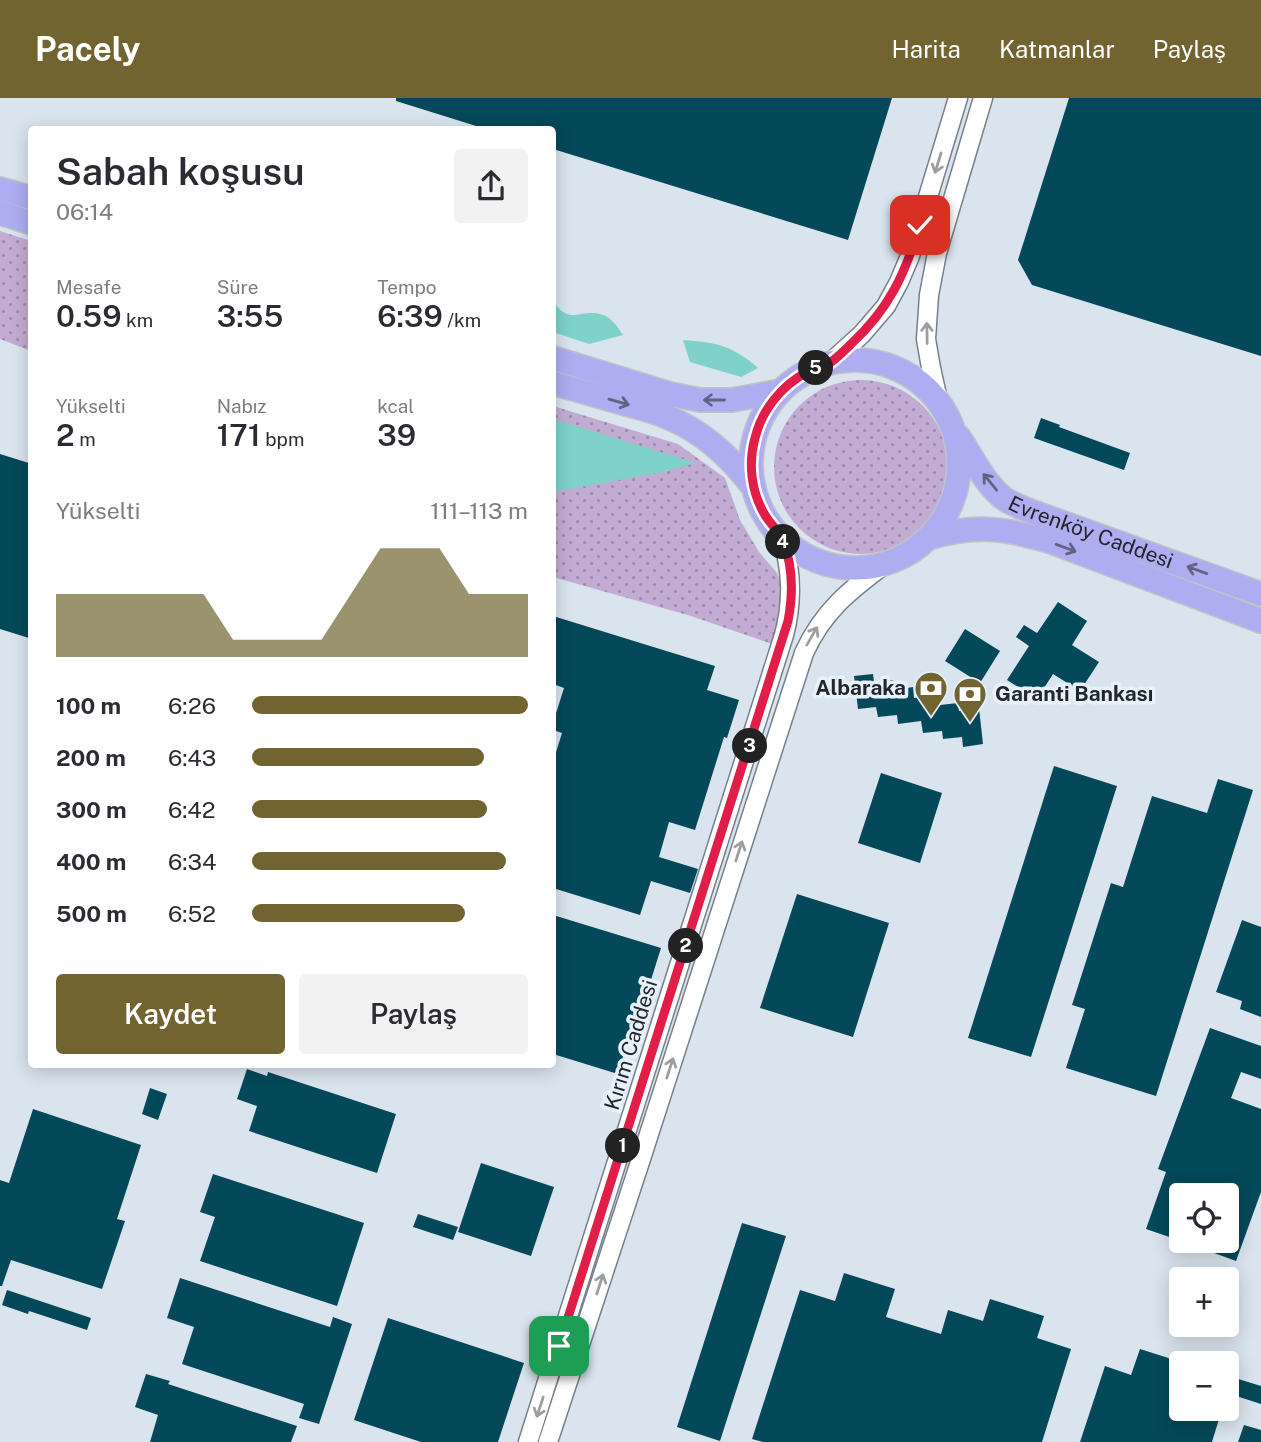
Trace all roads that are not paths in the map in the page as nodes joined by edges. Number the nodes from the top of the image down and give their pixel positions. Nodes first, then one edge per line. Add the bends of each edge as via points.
1 (958, 98) edge
2 (983, 98) edge
3 (0, 189) edge
4 (28, 197) edge
5 (0, 214) edge
6 (28, 222) edge
7 (556, 359) edge
8 (830, 363) junction
9 (556, 384) edge
10 (781, 391) junction
11 (938, 400) junction
12 (953, 426) junction
13 (754, 488) junction
14 (782, 538) junction
15 (928, 538) junction
16 (885, 564) junction
17 (1261, 594) edge
18 (1261, 621) edge
19 (528, 1442) edge
20 (548, 1442) edge

1 -> 8 street via 899,282 886,306
11 -> 2 street via 926,339 929,295
3 - 4 main road
5 - 6 main road
10 -> 7 main road via 701,400
8 - 10 main road
8 - 11 main road via 860,360 890,366 916,380
9 -> 13 main road via 682,424 719,450
10 - 13 main road via 755,436
11 - 12 main road
12 - 15 main road via 959,456 957,486 947,514
17 -> 12 main road, Evrenköy Caddesi via 1010,502 987,481
13 - 14 main road via 765,515
14 - 16 main road via 808,556 838,566
14 -> 19 street, Kırım Caddesi via 791,592 784,635
15 - 16 main road
15 -> 18 main road, Evrenköy Caddesi via 971,529 1021,533
20 -> 16 street, Kırım Caddesi via 804,653 828,612

